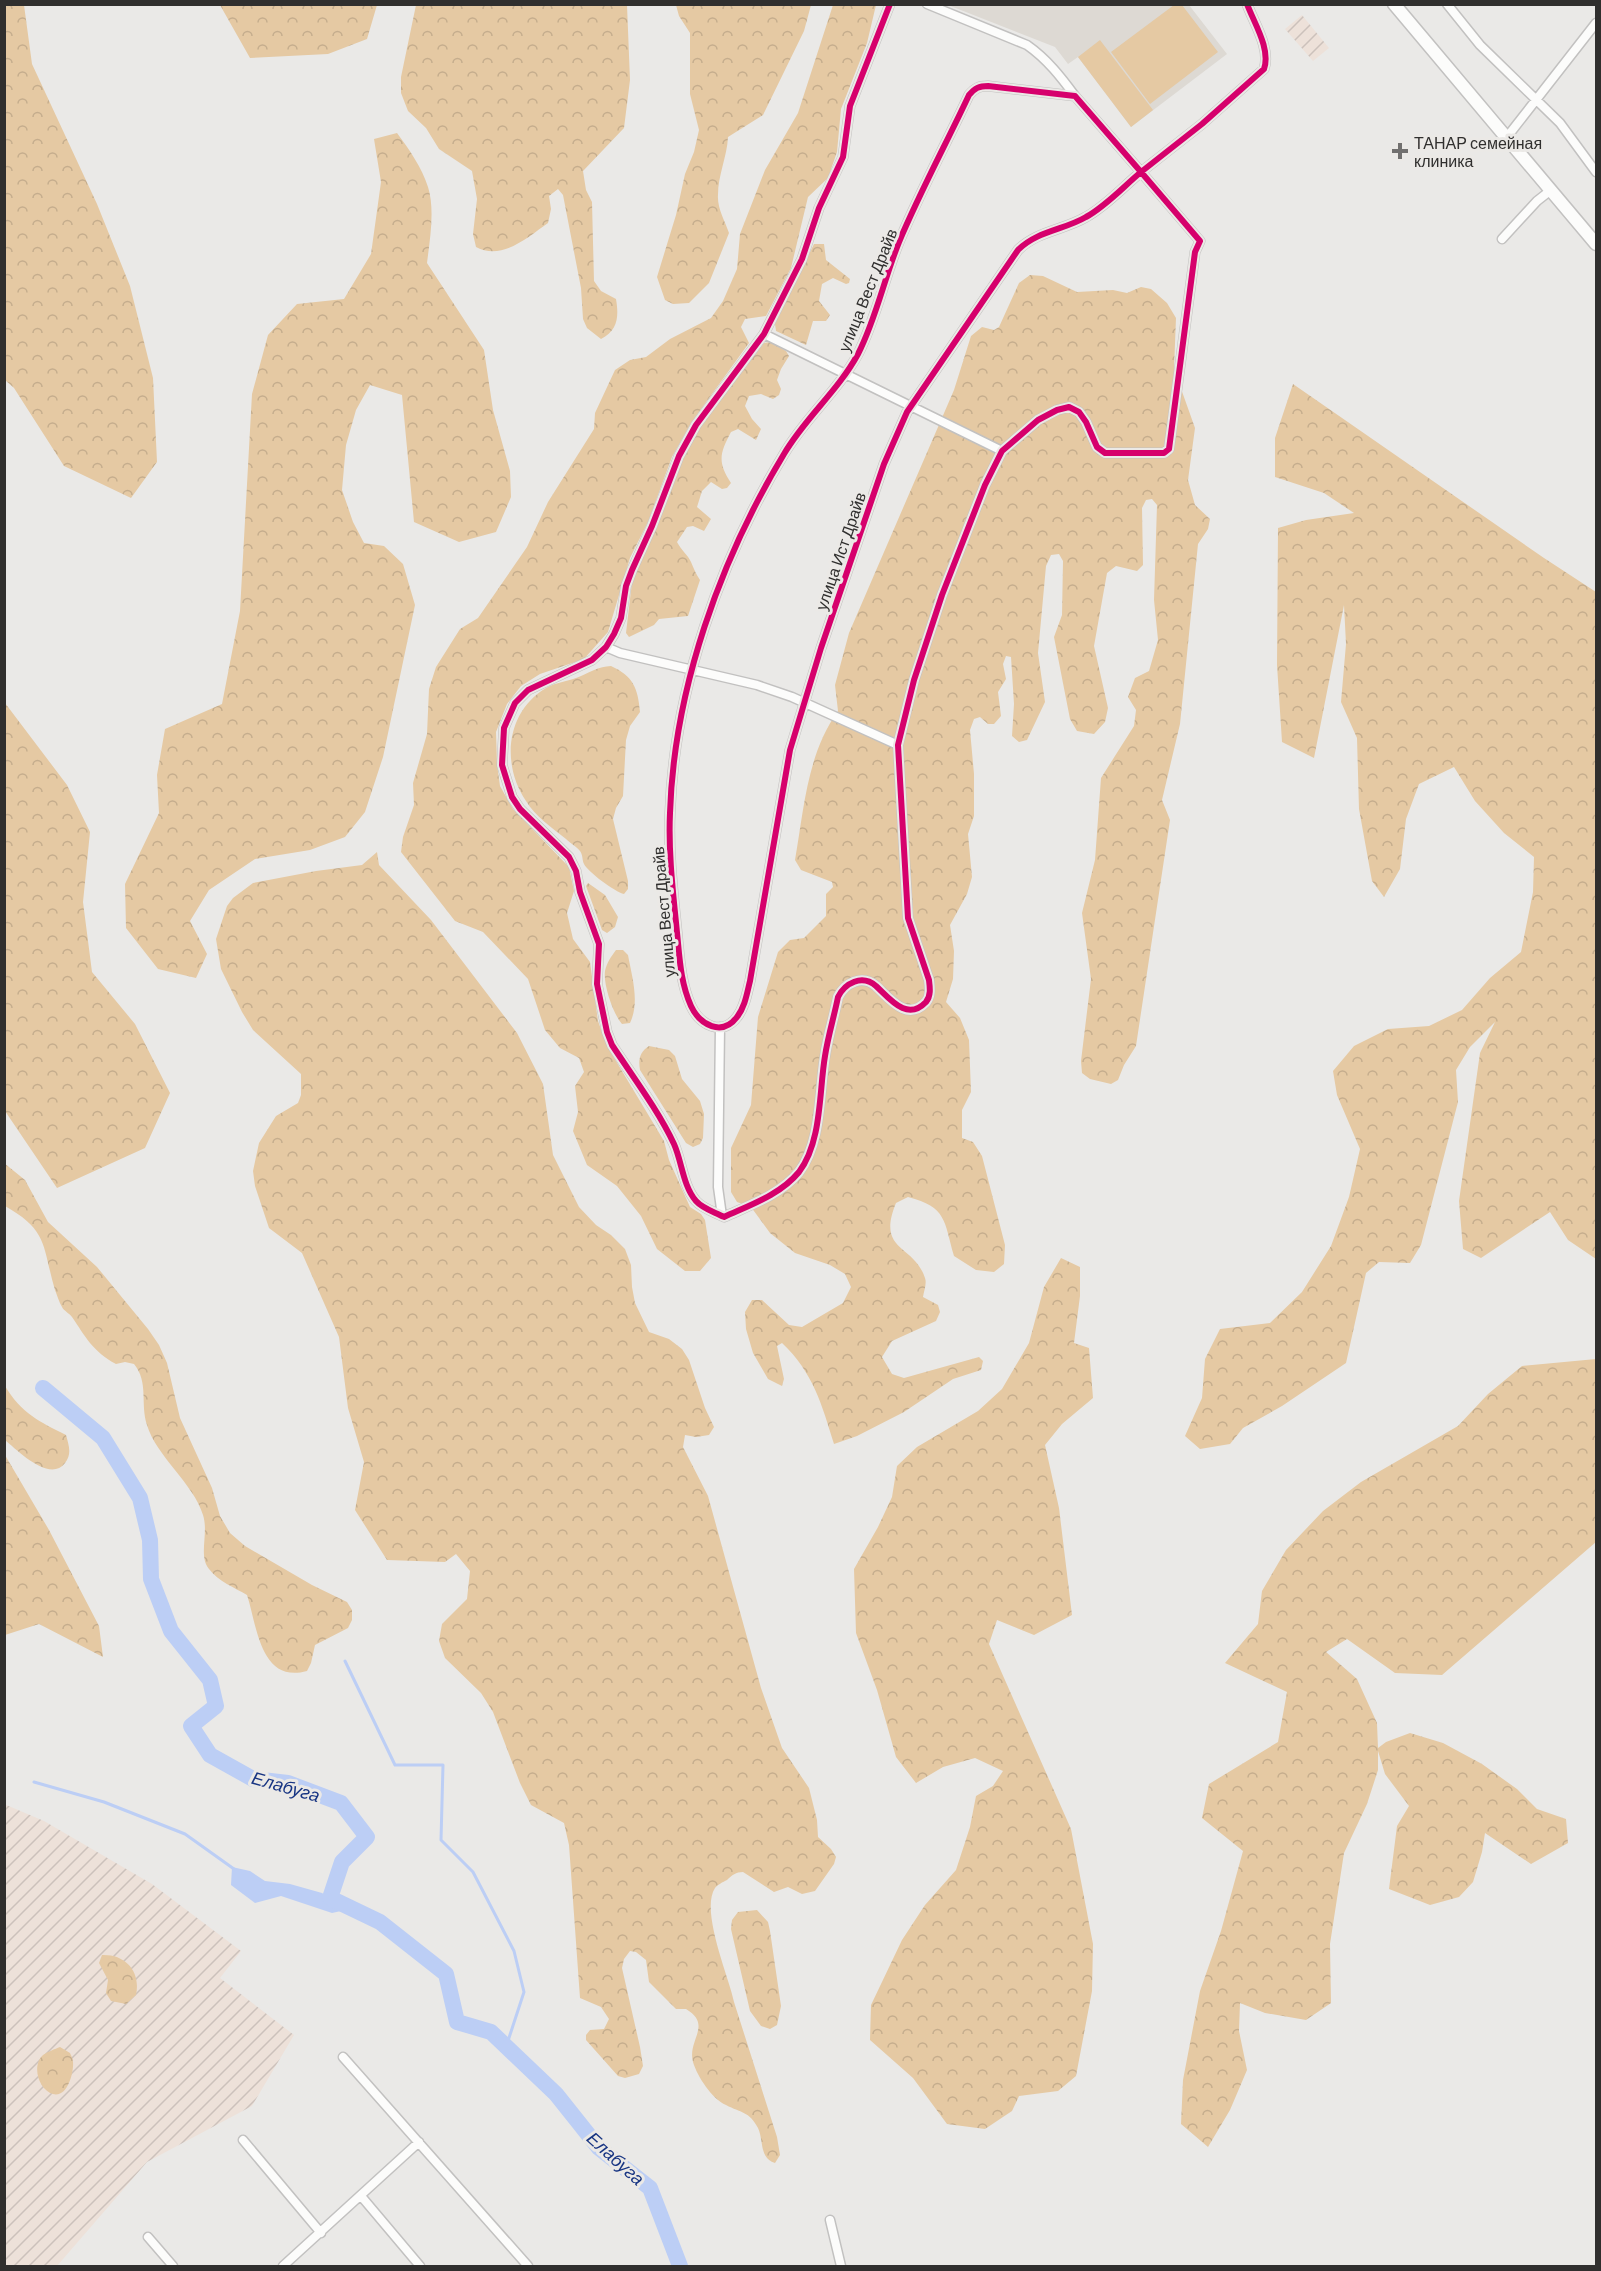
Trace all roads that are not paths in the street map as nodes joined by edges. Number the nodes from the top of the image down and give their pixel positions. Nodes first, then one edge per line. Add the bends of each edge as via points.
1 (890, 4) edge
2 (927, 4) edge
3 (1247, 4) edge
4 (1394, 4) edge
5 (1447, 4) edge
6 (1596, 23) edge
7 (1075, 96) junction
8 (1537, 99) junction
9 (1506, 137) junction
10 (1141, 172) junction
11 (1596, 172) edge
12 (1551, 190) junction
13 (1502, 239) dead end
14 (1596, 243) edge
15 (764, 334) junction
16 (846, 375) junction
17 (911, 405) junction
18 (1002, 451) junction
19 (606, 646) junction
20 (692, 668) junction
21 (804, 702) junction
22 (898, 745) junction
23 (720, 1027) junction
24 (722, 1216) junction
25 (343, 2057) dead end
26 (243, 2140) dead end
27 (419, 2142) junction
28 (361, 2196) junction
29 (830, 2220) dead end
30 (321, 2233) junction
31 (148, 2237) dead end
32 (173, 2266) edge
33 (283, 2266) edge
34 (420, 2266) edge
35 (528, 2266) edge
36 (840, 2266) edge

1 - 15 street via 850,106 840,165 819,208 802,259
2 - 7 street via 1027,45
3 - 10 street via 1265,50 1264,69
4 - 9 main road
5 - 8 street via 1480,45
6 - 8 street
7 - 10 street
7 - 16 street, улица Вест Драйв via 988,86 974,89 969,95 900,241 868,331
8 - 9 street
8 - 11 street
9 - 12 main road
10 - 17 street, улица Ист Драйв via 1088,217 1040,236 1018,250
10 - 18 street via 1200,241 1195,252 1169,449 1164,453 1105,453 1097,447 1079,412 1069,407 1038,420
12 - 13 street
12 - 14 main road
15 - 16 street
15 - 19 street via 696,425 679,456 632,570 621,618
16 - 17 street
16 - 20 street, улица Вест Драйв via 794,438 764,490 723,580
17 - 18 street
17 - 21 street, улица Ист Драйв via 885,464
18 - 22 street via 942,595
19 - 20 street via 620,653
19 - 24 street via 581,667 542,682 515,703 504,728 502,765 506,784 520,809 573,864 599,944 597,984 612,1045 669,1134 689,1192 696,1202
20 - 21 street via 742,680
20 - 23 street, улица Вест Драйв via 672,778 672,872 684,988 698,1019 705,1025
21 - 22 street
21 - 23 street, улица Ист Драйв via 786,770 750,981 736,1019
22 - 24 street via 908,918 929,980 927,1001 909,1010 891,1003 870,982 857,981 843,989 825,1054 816,1128 799,1172 760,1201
23 - 24 street via 718,1187
25 - 27 street
26 - 30 street
27 - 28 street
27 - 35 street
28 - 30 street
28 - 34 street
29 - 36 street
30 - 33 street
31 - 32 street

